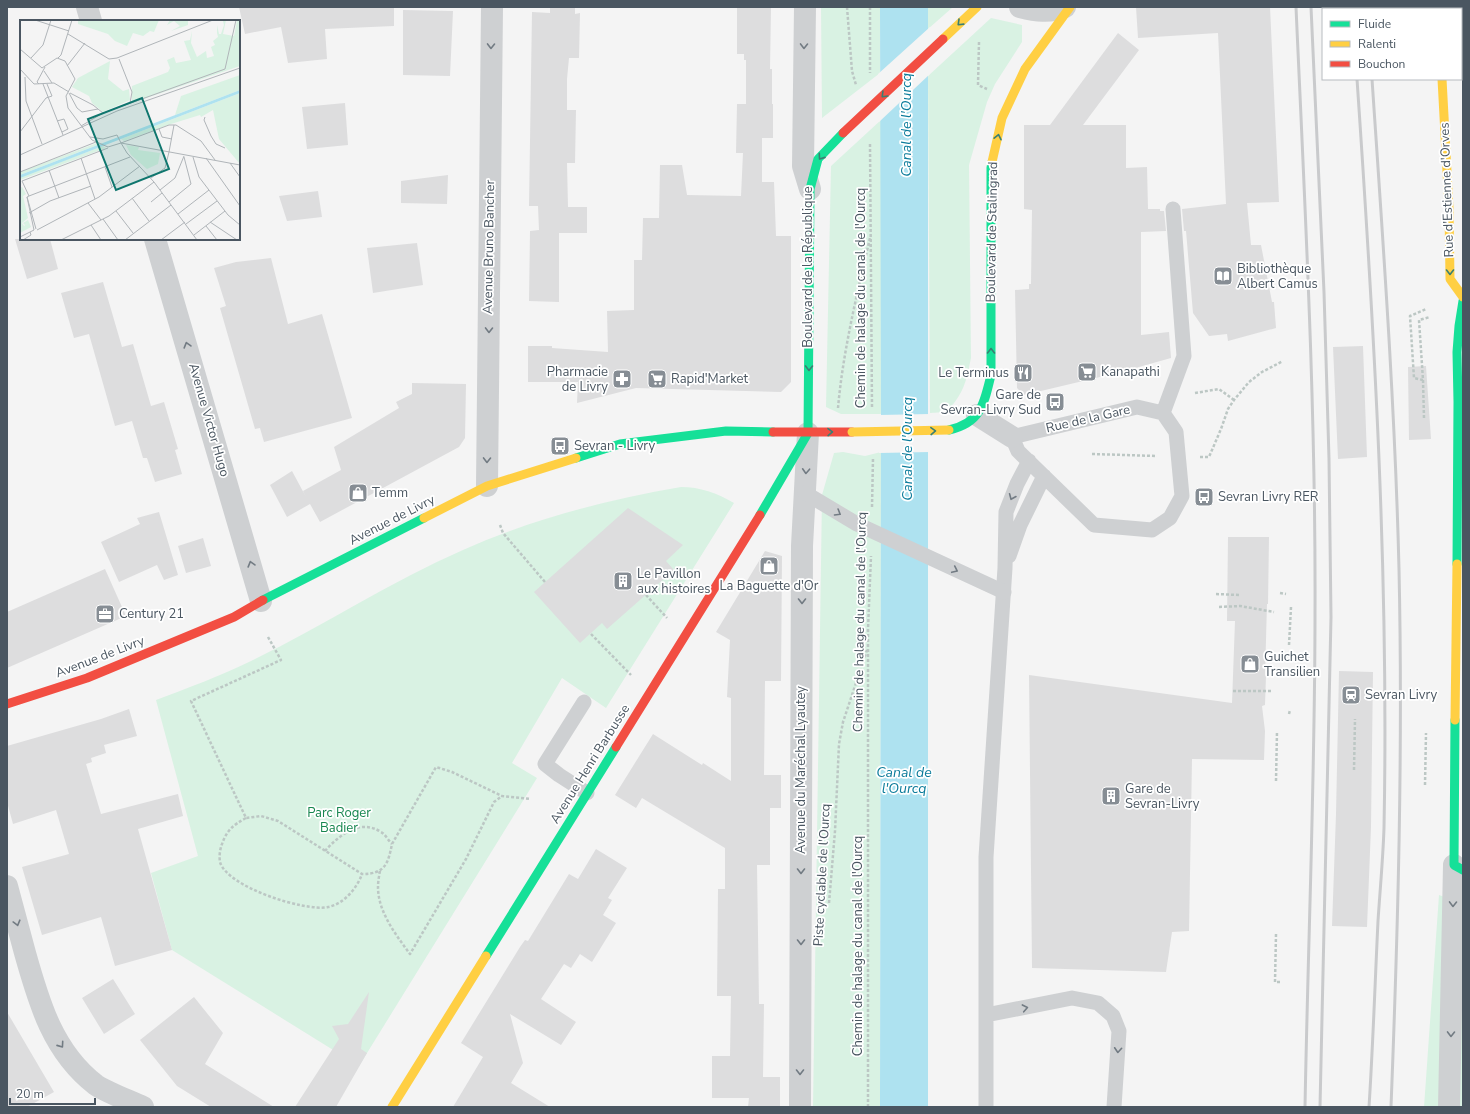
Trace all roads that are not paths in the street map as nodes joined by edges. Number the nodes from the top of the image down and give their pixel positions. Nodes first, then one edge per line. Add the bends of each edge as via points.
1 (87, 7) edge
2 (492, 7) edge
3 (805, 7) edge
4 (1020, 7) edge
5 (1062, 8) edge
6 (974, 10) edge
7 (91, 20) edge
8 (1048, 36) joint
9 (1442, 80) edge
10 (810, 188) junction
11 (1173, 209) dead end
12 (155, 240) edge
13 (1463, 297) edge
14 (1463, 301) edge
15 (1163, 413) junction
16 (977, 415) junction
17 (808, 432) junction
18 (1012, 436) junction
19 (1029, 461) junction
20 (1044, 476) junction
21 (487, 486) junction
22 (805, 493) junction
23 (1005, 568) junction
24 (1004, 592) junction
25 (261, 601) junction
26 (584, 702) dead end
27 (7, 704) edge
28 (587, 793) junction
29 (1458, 868) edge
30 (7, 886) edge
31 (986, 1015) junction
32 (143, 1107) edge
33 (392, 1107) edge
34 (800, 1107) edge
35 (986, 1107) edge
36 (1114, 1107) edge
37 (1449, 1107) edge

1 - 7 street
2 -> 21 street, Avenue Bruno Bancher
3 -> 10 street, Boulevard de la République via 803,166
4 - 5 street, Boulevard de Stalingrad via 1037,11
5 - 8 street, Boulevard de Stalingrad
6 -> 10 main road, bridge via 818,159
16 -> 8 main road, Boulevard de Stalingrad via 985,400 991,375 991,168 1002,118 1025,69
9 -> 13 main road, Rue d'Estienne d'Orves via 1450,279
10 -> 17 main road, Boulevard de la République
11 - 15 lane via 1184,356
25 -> 12 street, Avenue Victor Hugo
14 - 29 main road via 1456,361
15 - 18 lane, Rue de la Gare via 1137,407
15 - 20 lane via 1176,432 1182,496 1170,518 1152,530 1094,525
17 -> 16 main road, Avenue de Livry, bridge via 949,430 966,426
16 - 18 street
17 - 21 main road, Avenue de Livry via 726,431 620,444
17 -> 22 street, Avenue du Maréchal Lyautey
17 - 28 main road, Avenue Henri Barbusse via 744,542
18 - 19 lane via 1018,451
19 - 20 lane
19 -> 23 lane via 1006,512
20 - 23 lane via 1020,525
21 - 25 main road, Avenue de Livry
22 -> 24 lane, bridge via 857,524
22 -> 34 street, Avenue du Maréchal Lyautey via 802,546
23 - 24 lane
24 - 31 lane via 986,857
25 - 27 main road, Avenue de Livry via 234,617 87,678
26 - 28 lane via 545,764
28 - 33 main road, Avenue Henri Barbusse
29 -> 37 street
30 -> 32 street via 35,991 59,1043 76,1066 97,1086
31 - 35 lane
31 -> 36 lane via 1072,998 1098,1002 1113,1016 1119,1031

